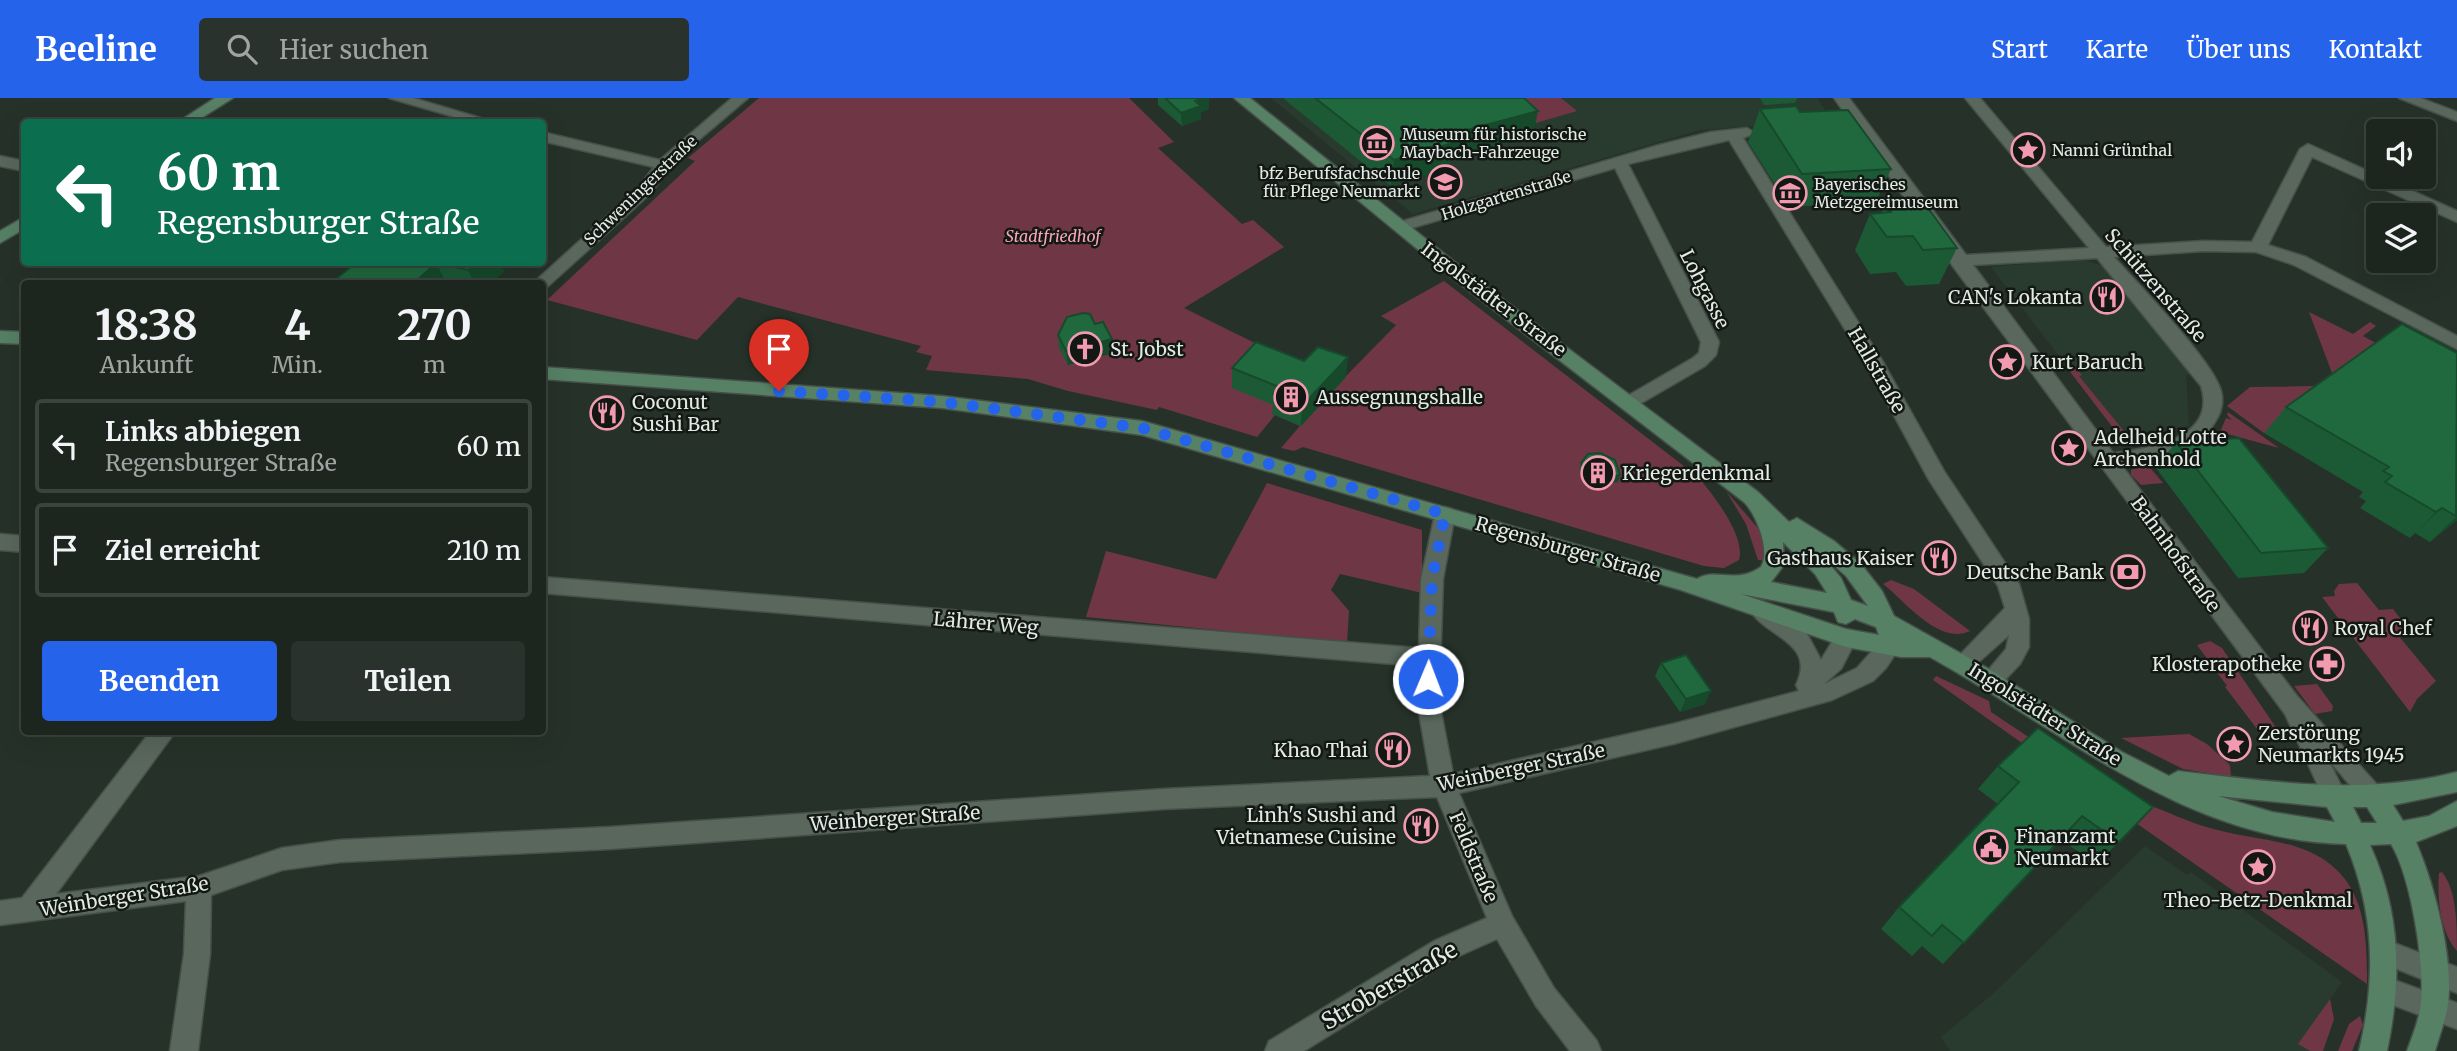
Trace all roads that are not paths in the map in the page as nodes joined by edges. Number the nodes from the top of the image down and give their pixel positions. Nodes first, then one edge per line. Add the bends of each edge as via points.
1 (226, 98) edge
2 (396, 98) edge
3 (741, 98) edge
4 (1241, 98) edge
5 (1841, 98) edge
6 (1972, 98) edge
7 (2406, 98) edge
8 (2457, 117) edge
9 (190, 119) edge
10 (476, 119) edge
11 (1860, 125) junction
12 (1838, 127) edge
13 (1765, 132) edge
14 (1733, 134) junction
15 (546, 137) edge
16 (0, 161) edge
17 (1619, 161) junction
18 (21, 165) edge
19 (663, 165) junction
20 (2457, 217) edge
21 (21, 224) edge
22 (1399, 227) junction
23 (0, 238) edge
24 (2258, 247) junction
25 (2100, 253) junction
26 (1958, 261) junction
27 (544, 280) edge
28 (0, 337) edge
29 (21, 338) edge
30 (2457, 344) edge
31 (546, 373) edge
32 (1631, 403) junction
33 (2107, 461) junction
34 (1751, 497) junction
35 (1445, 514) junction
36 (0, 542) edge
37 (21, 544) edge
38 (1684, 583) junction
39 (546, 585) edge
40 (1744, 585) junction
41 (1844, 607) junction
42 (2015, 609) junction
43 (1761, 610) junction
44 (1886, 622) junction
45 (1846, 638) junction
46 (1889, 647) junction
47 (1934, 648) junction
48 (1429, 658) junction
49 (1964, 662) junction
50 (1992, 679) junction
51 (1813, 681) junction
52 (1786, 702) junction
53 (2289, 704) junction
54 (161, 735) edge
55 (2155, 779) junction
56 (2457, 782) edge
57 (1444, 786) junction
58 (2334, 796) junction
59 (2373, 796) junction
60 (2457, 812) edge
61 (2397, 834) junction
62 (2356, 835) junction
63 (199, 888) junction
64 (28, 911) junction
65 (0, 913) edge
66 (1502, 924) junction
67 (2386, 952) junction
68 (2446, 976) edge
69 (2386, 990) junction
70 (2446, 1012) edge
71 (184, 1051) edge
72 (1279, 1051) edge
73 (1587, 1051) edge
74 (2373, 1051) edge
75 (2421, 1051) edge

1 - 9 main road
2 - 10 street
3 - 19 street, Schweningerstraße
4 - 22 main road, Ingolstädter Straße
5 - 11 street, Bahnhofstraße
6 - 25 street, Schützenstraße
7 - 8 street
11 - 12 street
11 - 26 street, Bahnhofstraße
13 - 14 street, Holzgartenstraße
14 - 17 street, Holzgartenstraße
14 - 42 street, Hallstraße via 1874,362 1936,475 2008,584
15 - 19 street
16 - 18 street
17 - 22 street, Holzgartenstraße
17 - 32 street, Lohgasse via 1710,342 1699,362
19 - 27 street, Schweningerstraße via 644,191
20 - 24 street via 2308,149
21 - 23 main road
22 - 32 main road, Ingolstädter Straße
24 - 25 street
24 - 30 street via 2300,261
25 - 26 street
25 - 33 street, Schützenstraße via 2199,368 2214,399 2209,416 2192,440 2165,451
26 - 33 street, Bahnhofstraße
28 - 29 main road
31 - 35 main road, Regensburger Straße via 942,402 1142,428
32 - 34 main road, Ingolstädter Straße
33 - 53 street, Bahnhofstraße
34 - 40 main road via 1776,554 1770,573
34 - 41 main road, Ingolstädter Straße via 1808,551 1834,584
34 - 44 main road, Ingolstädter Straße via 1856,572 1871,588
35 - 38 main road, Regensburger Straße
35 - 48 street, Feldstraße via 1432,579
36 - 37 street
38 - 40 main road, Regensburger Straße
38 - 43 main road, Regensburger Straße
39 - 48 street, Lährer Weg
40 - 41 main road, Regensburger Straße
41 - 44 main road, Ingolstädter Straße
41 - 45 main road
42 - 49 street via 2004,626
42 - 50 street, Hallstraße via 2017,650
43 - 45 main road, Regensburger Straße
43 - 51 street via 1807,647
44 - 46 main road
44 - 47 main road, Ingolstädter Straße
45 - 46 main road, Ingolstädter Straße
45 - 51 street, Weinberger Straße via 1833,663
46 - 47 main road, Ingolstädter Straße
46 - 52 street, Weinberger Straße via 1878,663 1852,683
47 - 49 main road, Ingolstädter Straße
48 - 57 street, Feldstraße via 1429,721
49 - 50 main road, Ingolstädter Straße
50 - 55 main road, Ingolstädter Straße via 2109,756
51 - 52 street, Weinberger Straße
52 - 57 street, Weinberger Straße via 1673,734
53 - 58 street, Bahnhofstraße
53 - 59 street, Bahnhofstraße
54 - 64 street
55 - 58 main road, Ingolstädter Straße
55 - 62 main road, Ingolstädter Straße via 2262,820
56 - 59 main road, Ingolstädter Straße
57 - 63 street, Weinberger Straße via 340,851 282,859
57 - 66 street, Feldstraße
58 - 59 main road, Ingolstädter Straße
58 - 62 main road
59 - 61 main road
60 - 61 main road, Ingolstädter Straße via 2429,829
61 - 62 main road, Ingolstädter Straße
61 - 68 main road via 2409,854
62 - 67 main road
63 - 64 street, Weinberger Straße
63 - 71 street via 197,954
64 - 65 street, Weinberger Straße
66 - 72 street, Stroberstraße via 1443,950
66 - 73 street, Feldstraße via 1545,997
67 - 68 street
67 - 69 main road
68 - 70 main road
69 - 70 street
69 - 74 main road
70 - 75 main road

